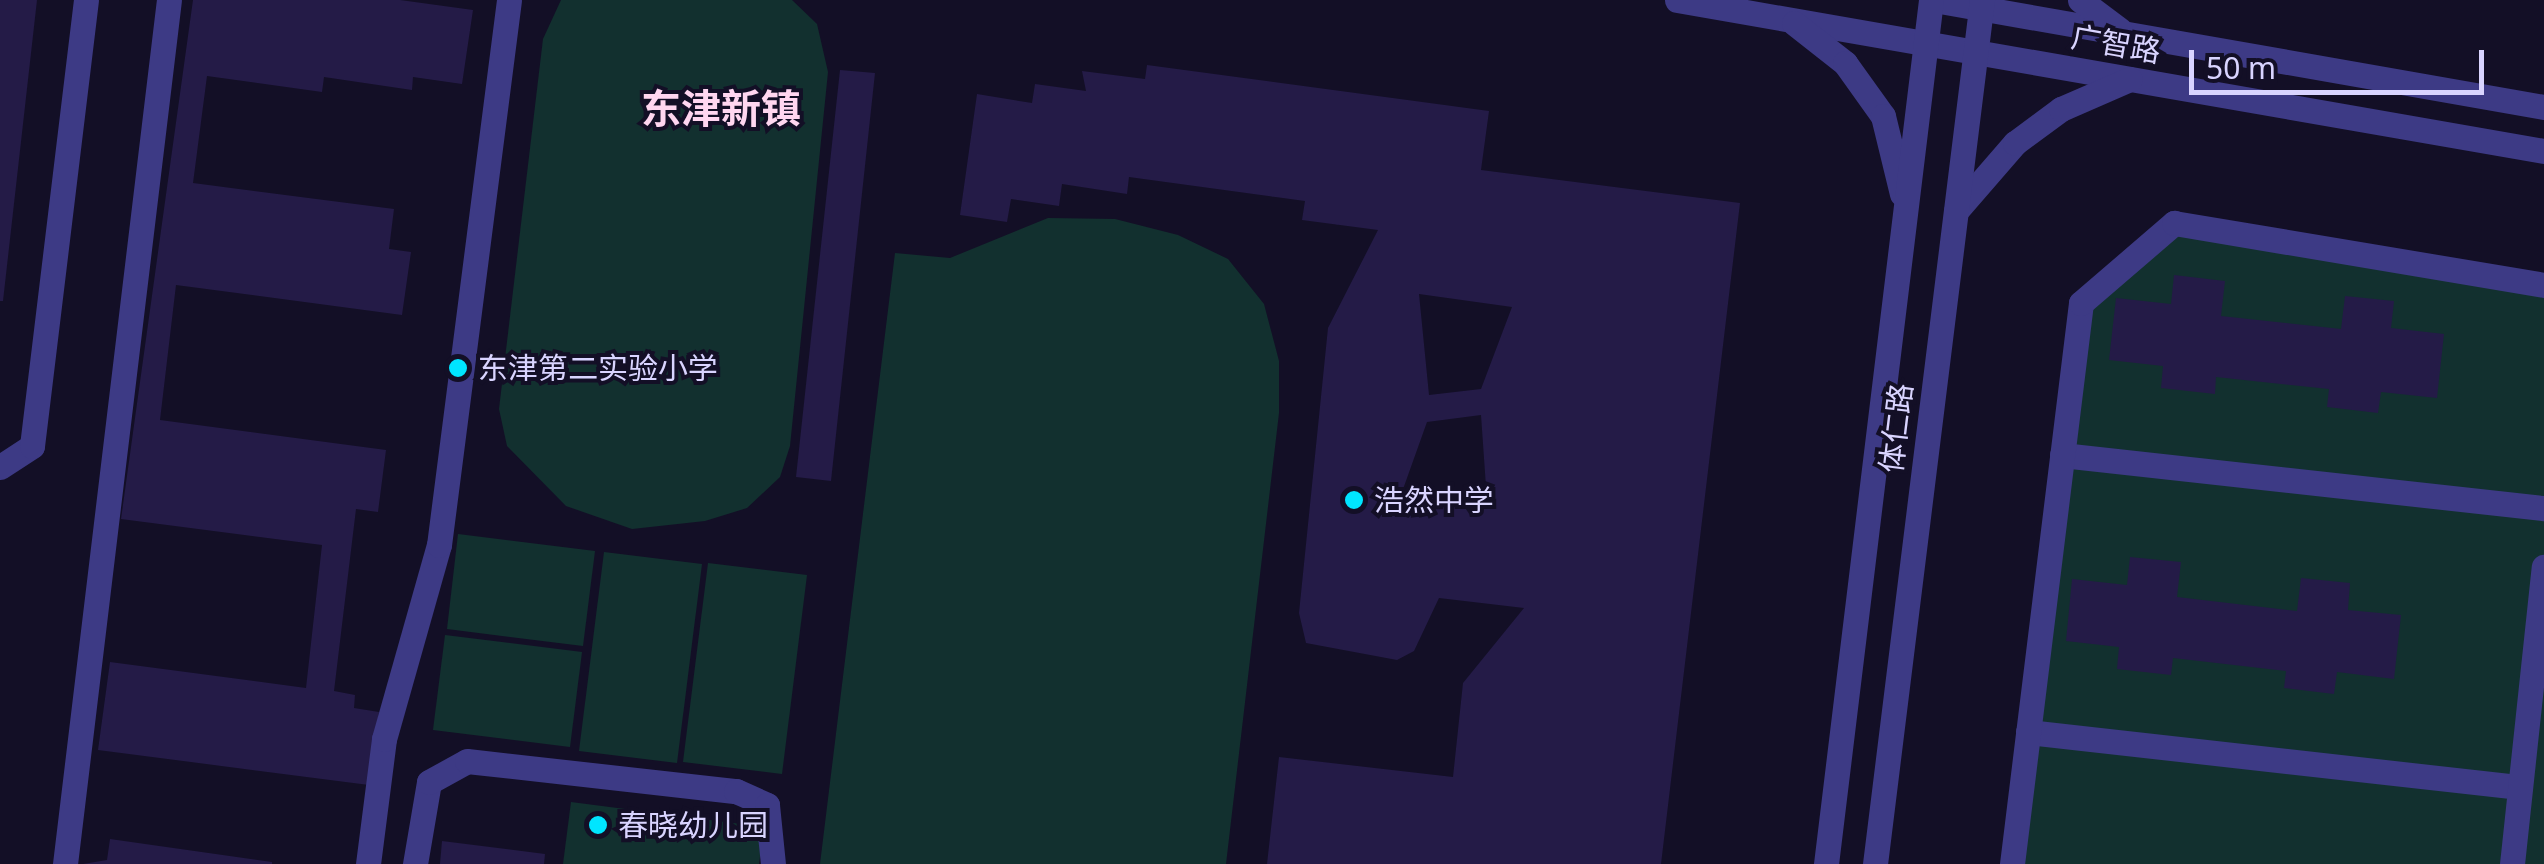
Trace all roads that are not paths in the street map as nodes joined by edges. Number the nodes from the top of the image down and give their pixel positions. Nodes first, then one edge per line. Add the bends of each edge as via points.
1 (86, 0) edge
2 (169, 0) edge
3 (508, 0) edge
4 (1677, 0) edge
5 (1932, 0) edge
6 (2080, 0) edge
7 (1981, 4) edge
8 (1790, 20) junction
9 (2124, 33) junction
10 (1927, 44) junction
11 (1975, 52) junction
12 (2130, 79) junction
13 (2544, 107) edge
14 (2544, 152) edge
15 (1906, 212) junction
16 (1956, 212) junction
17 (2544, 285) edge
18 (2062, 455) junction
19 (0, 468) edge
20 (2544, 508) edge
21 (2544, 566) edge
22 (2536, 726) edge
23 (2028, 732) junction
24 (2520, 787) junction
25 (66, 864) edge
26 (368, 864) edge
27 (415, 864) edge
28 (772, 864) edge
29 (1826, 864) edge
30 (1875, 864) edge
31 (2012, 864) edge
32 (2512, 864) edge

1 - 19 street via 32,446
2 - 25 street
3 - 26 street via 438,544 384,739
4 - 8 street, 广智路
5 - 7 street, 广智路
5 - 10 street, 体仁路
6 - 9 street
7 - 9 street, 广智路
7 - 11 street, 体仁路
8 - 10 street, 广智路
8 - 15 street via 1845,63 1883,116
9 - 13 street, 广智路
10 - 11 street, 广智路
10 - 15 street, 体仁路
11 - 12 street, 广智路
11 - 16 street, 体仁路
12 - 14 street, 广智路
12 - 16 street via 2060,109 2015,143
15 - 29 street, 体仁路
16 - 30 street, 体仁路
17 - 18 street via 2174,223 2081,303
18 - 20 street
18 - 23 street
21 - 22 street
22 - 24 street
23 - 24 street
23 - 31 street
24 - 32 street
27 - 28 street via 429,782 467,762 736,791 767,805

